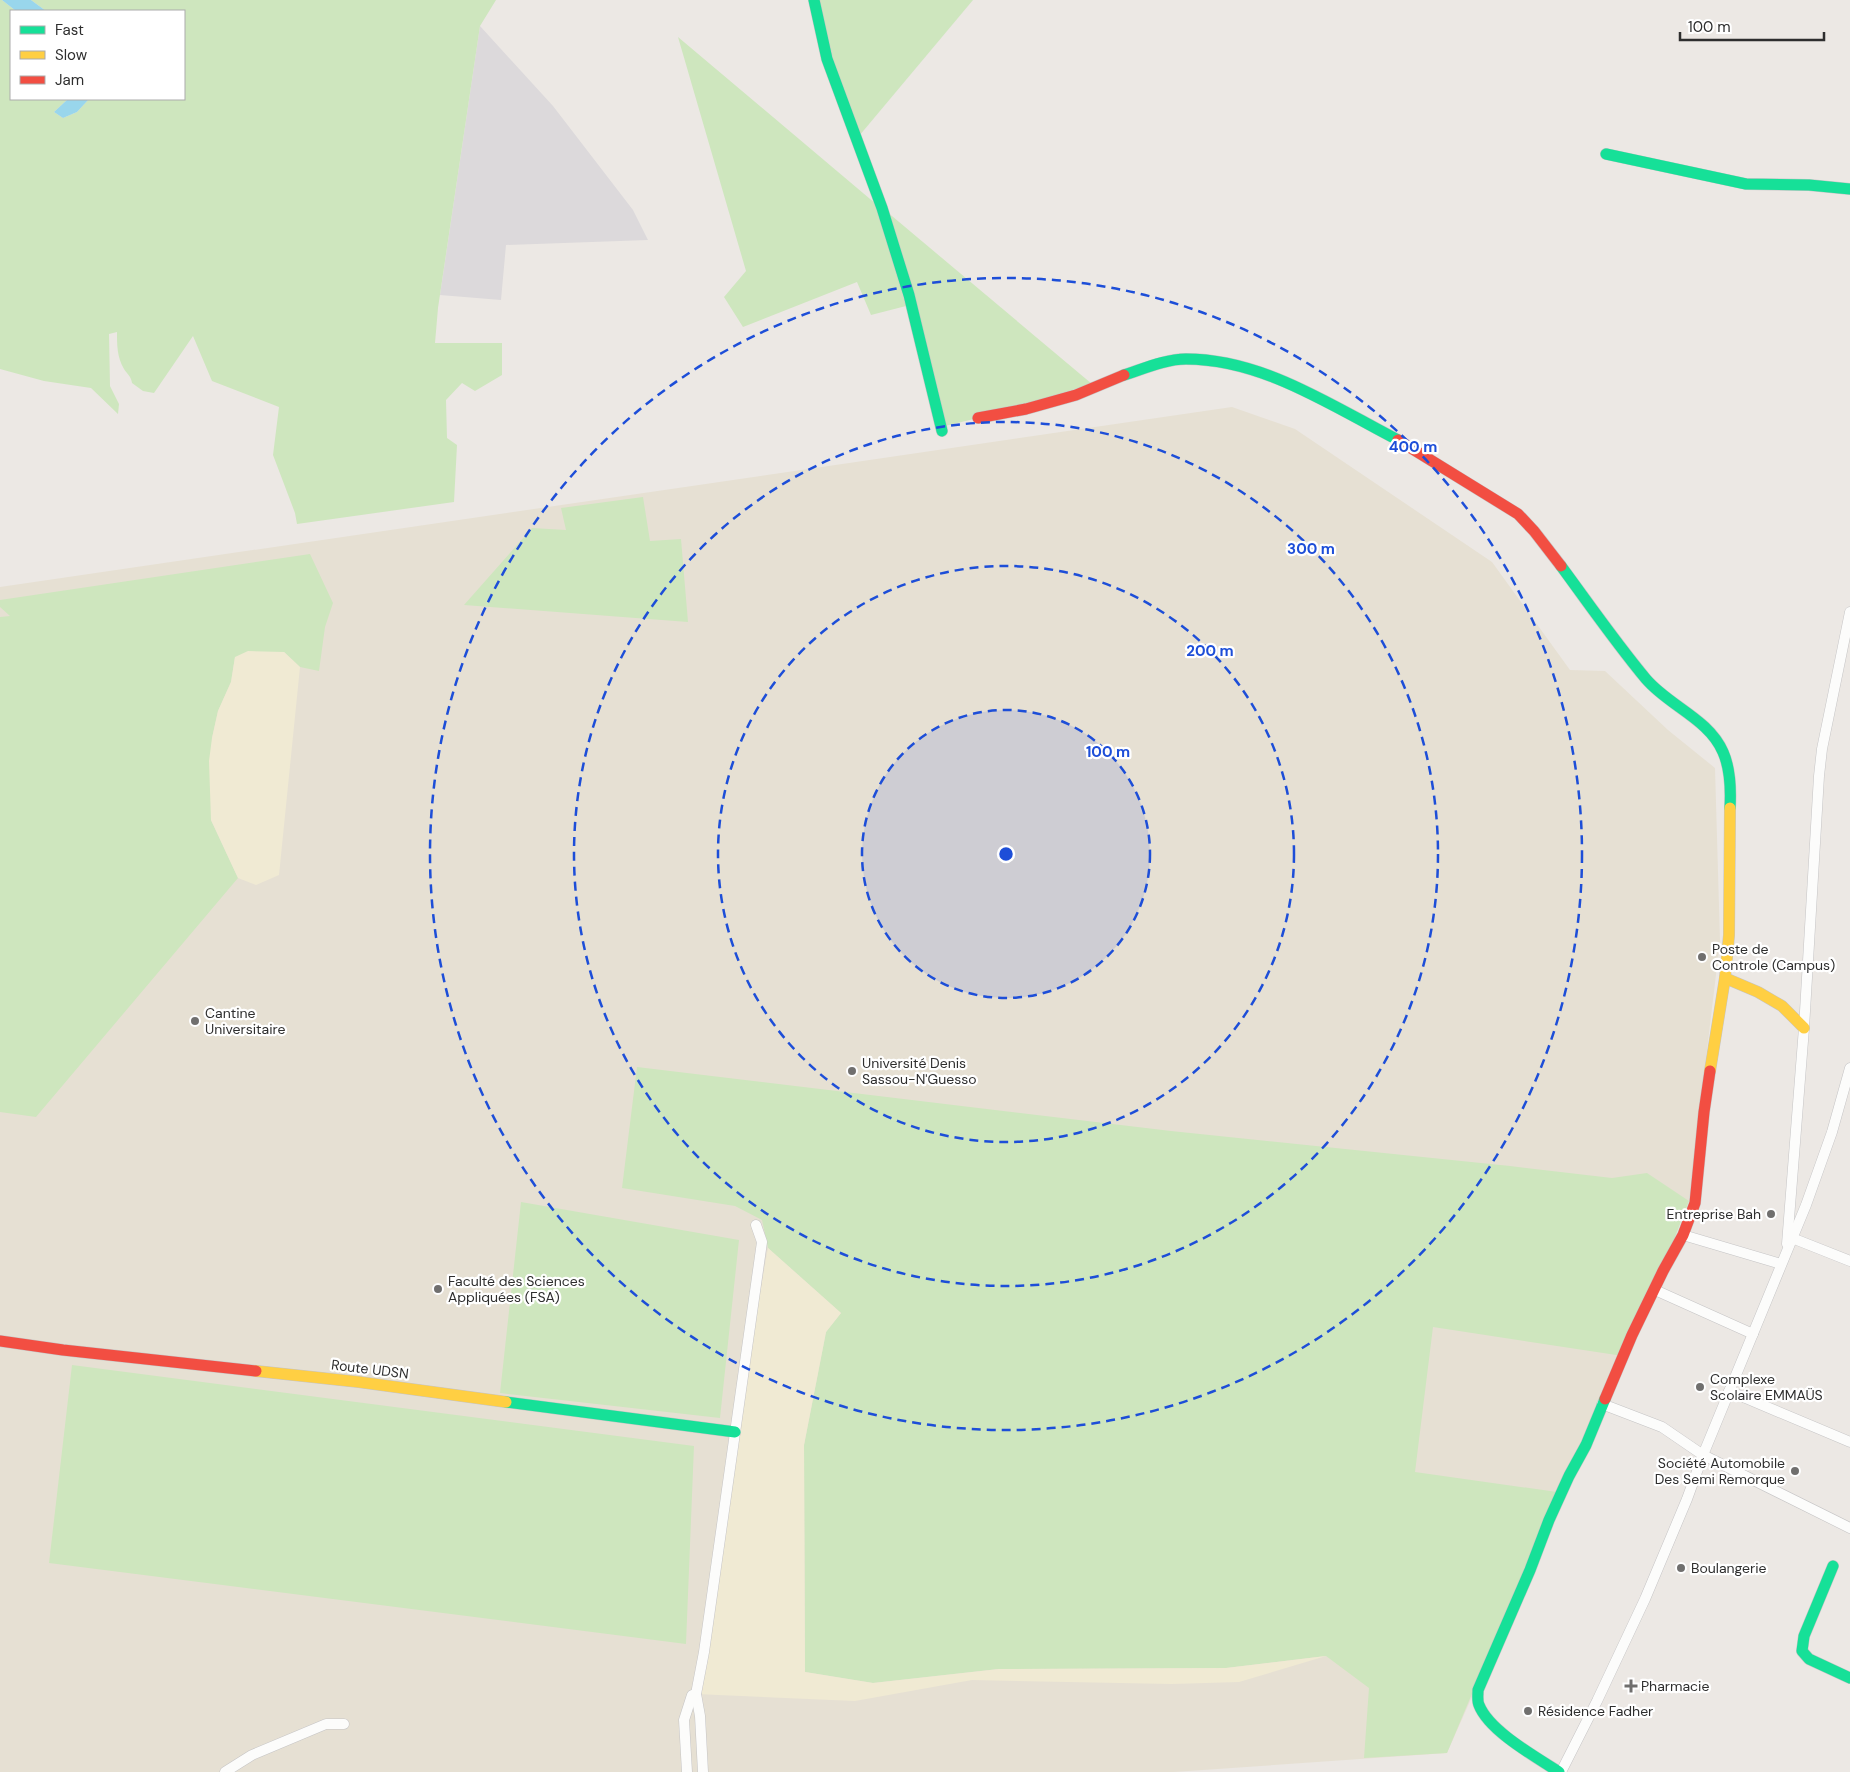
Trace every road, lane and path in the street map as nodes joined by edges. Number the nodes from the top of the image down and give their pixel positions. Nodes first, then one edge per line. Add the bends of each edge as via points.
1 (814, 0) edge
2 (1606, 154) dead end
3 (1850, 189) edge
4 (978, 418) dead end
5 (942, 431) dead end
6 (1850, 612) edge
7 (1724, 978) junction
8 (1804, 1028) junction
9 (1850, 1068) edge
10 (756, 1225) dead end
11 (1683, 1235) junction
12 (1792, 1238) junction
13 (1784, 1259) junction
14 (1850, 1261) edge
15 (1655, 1290) junction
16 (1753, 1334) junction
17 (0, 1341) edge
18 (1729, 1391) junction
19 (1602, 1404) junction
20 (735, 1432) junction
21 (1850, 1442) edge
22 (1703, 1455) junction
23 (1850, 1528) edge
24 (1833, 1566) dead end
25 (1850, 1678) edge
26 (696, 1694) junction
27 (344, 1724) dead end
28 (225, 1772) edge
29 (687, 1772) edge
30 (703, 1772) edge
31 (1560, 1772) edge

1 - 5 street via 827,59 882,208 909,295
2 - 3 street via 1746,184
4 - 7 street via 1068,397 1156,365 1185,359 1223,363 1264,373 1311,394 1404,444 1518,514 1647,680 1666,699 1711,733 1723,751 1730,792 1729,935
6 - 8 street via 1820,767
7 - 8 street via 1782,1006
7 - 11 street via 1704,1112 1695,1203
8 - 13 street
9 - 12 street via 1826,1147
10 - 20 street via 762,1242
11 - 13 street
11 - 15 street
12 - 13 street
12 - 14 street
13 - 16 street
15 - 16 street
15 - 19 street
16 - 18 street
17 - 20 street, Route UDSN via 359,1382
18 - 21 street
18 - 22 street
19 - 22 street via 1662,1427
19 - 31 street via 1478,1690 1479,1705 1492,1724
20 - 26 street
22 - 23 street
22 - 31 street via 1645,1599
24 - 25 street via 1804,1636 1802,1651 1810,1659
26 - 29 street via 692,1695 684,1720
26 - 30 street
27 - 28 street via 326,1724 252,1755

